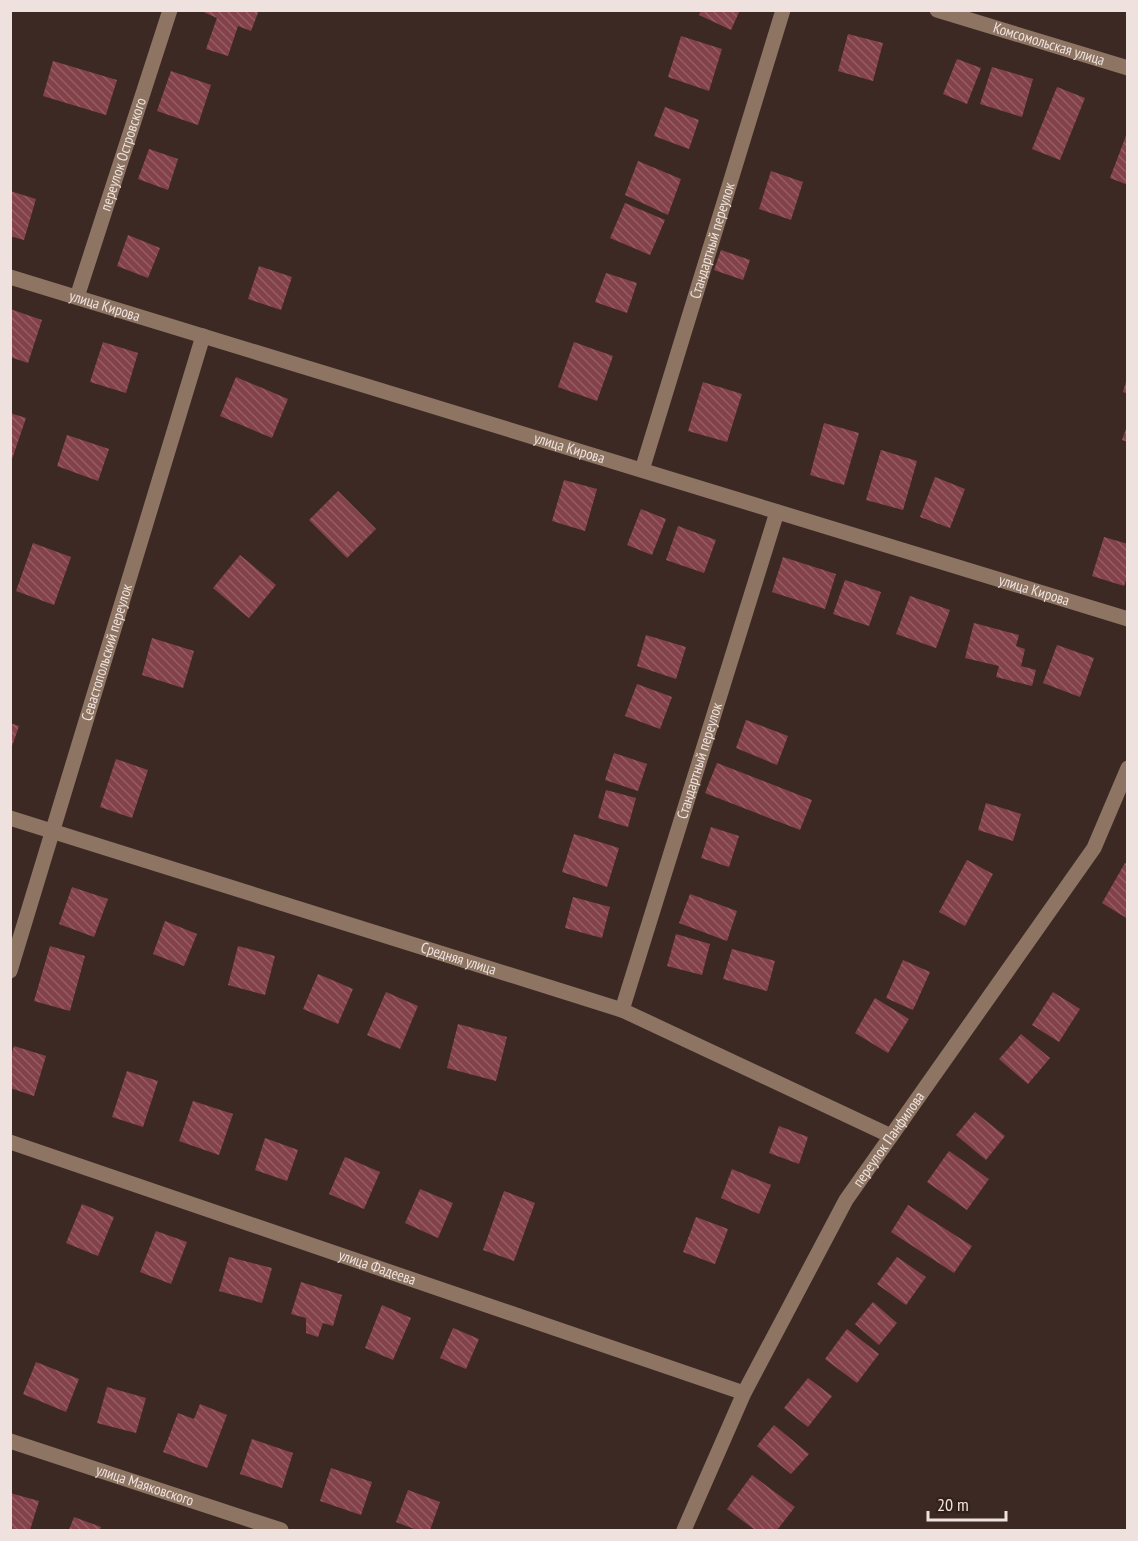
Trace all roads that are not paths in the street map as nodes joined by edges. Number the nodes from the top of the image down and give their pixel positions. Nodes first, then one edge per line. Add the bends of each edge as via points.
1 (170, 10) edge
2 (783, 10) edge
3 (937, 10) edge
4 (1128, 68) edge
5 (10, 277) edge
6 (77, 297) junction
7 (203, 336) junction
8 (642, 470) junction
9 (777, 512) junction
10 (1128, 619) edge
11 (1128, 768) edge
12 (10, 818) edge
13 (53, 831) junction
14 (10, 970) edge
15 (622, 1011) junction
16 (891, 1136) junction
17 (10, 1142) edge
18 (744, 1393) junction
19 (10, 1441) edge
20 (281, 1530) edge
21 (684, 1530) edge

1 - 6 street, переулок Островского
2 - 8 street, Стандартный переулок
3 - 4 street, Комсомольская улица
5 - 6 street, улица Кирова
6 - 7 street, улица Кирова
7 - 8 street, улица Кирова
7 - 13 street, Севастопольский переулок
8 - 9 street, улица Кирова
9 - 10 street, улица Кирова
9 - 15 street, Стандартный переулок
11 - 16 street, переулок Панфилова via 1094,848
12 - 13 street, Средняя улица
13 - 14 street, Севастопольский переулок
13 - 15 street, Средняя улица
15 - 16 street, Средняя улица
16 - 18 street, переулок Панфилова via 846,1200
17 - 18 street, улица Фадеева
18 - 21 street, переулок Панфилова
19 - 20 street, улица Маяковского

